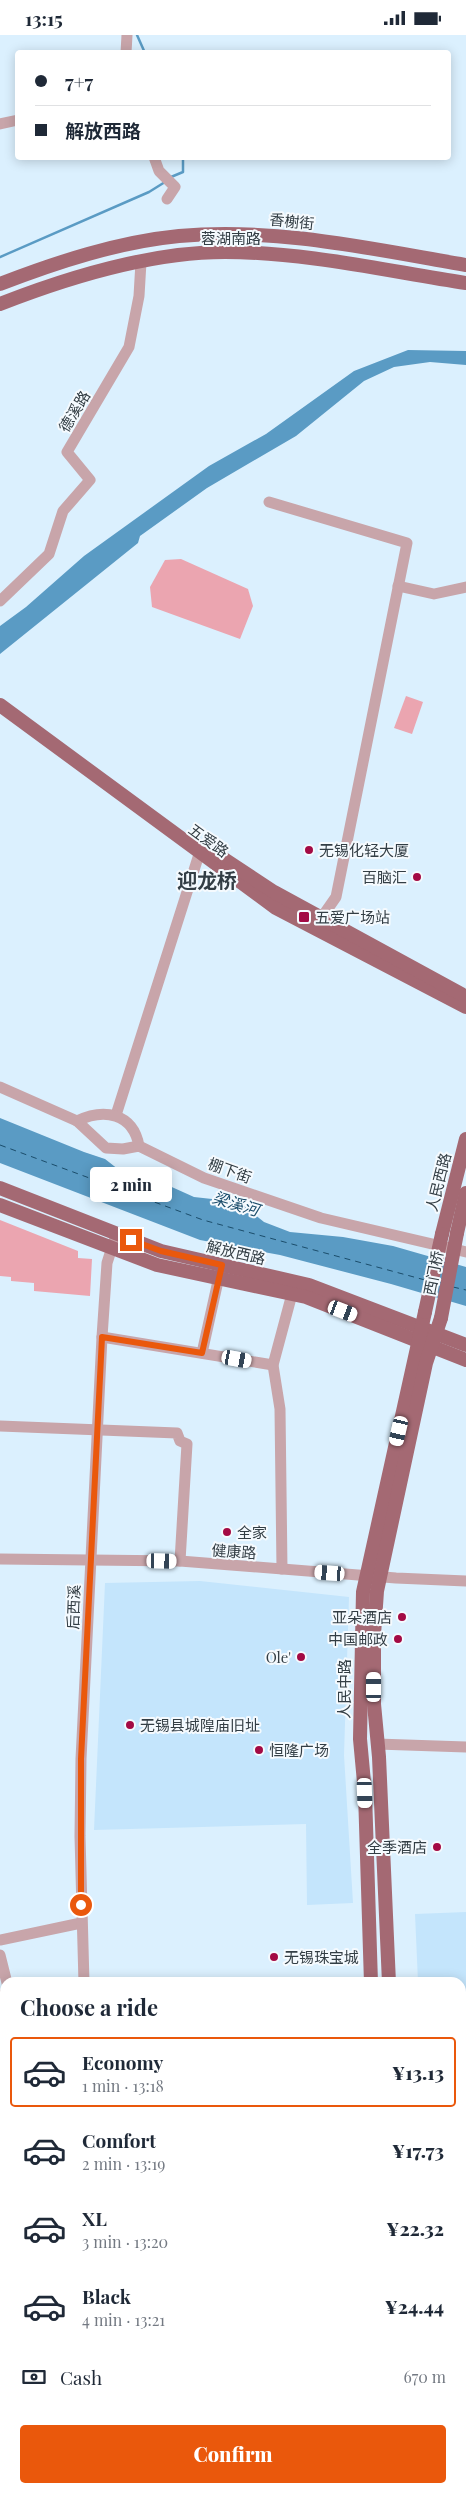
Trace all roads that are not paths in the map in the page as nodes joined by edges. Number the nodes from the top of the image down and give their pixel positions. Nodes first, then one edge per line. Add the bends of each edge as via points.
1 (127, 35) edge
2 (126, 50) edge
3 (15, 122) edge
4 (0, 124) edge
5 (155, 160) edge
6 (167, 199) dead end
7 (141, 262) junction
8 (466, 265) edge
9 (466, 283) edge
10 (0, 284) edge
11 (0, 304) edge
12 (269, 502) dead end
13 (398, 586) junction
14 (466, 587) edge
15 (0, 601) edge
16 (0, 696) edge
17 (0, 705) edge
18 (200, 849) junction
19 (322, 917) junction
20 (466, 997) edge
21 (466, 1007) edge
22 (0, 1087) edge
23 (116, 1115) junction
24 (78, 1121) junction
25 (466, 1139) edge
26 (139, 1146) junction
27 (0, 1188) edge
28 (466, 1193) edge
29 (0, 1205) edge
30 (457, 1233) joint
31 (116, 1234) junction
32 (442, 1234) joint
33 (111, 1249) junction
34 (466, 1252) edge
35 (220, 1272) junction
36 (292, 1294) junction
37 (425, 1312) joint
38 (441, 1318) joint
39 (102, 1337) junction
40 (427, 1338) junction
41 (466, 1345) edge
42 (202, 1353) junction
43 (466, 1360) edge
44 (273, 1365) junction
45 (0, 1426) edge
46 (96, 1431) junction
47 (0, 1559) edge
48 (90, 1561) junction
49 (180, 1561) junction
50 (282, 1569) junction
51 (373, 1576) junction
52 (466, 1581) edge
53 (377, 1744) junction
54 (466, 1747) edge
55 (81, 1923) junction
56 (0, 1940) edge
57 (0, 1955) edge
58 (6, 1977) edge
59 (84, 1977) edge
60 (371, 1977) edge
61 (389, 1977) edge

1 - 2 street
3 - 4 street
5 - 6 street via 159,171 175,187
7 - 9 main road, 蓉湖南路 via 173,255 224,252 284,255
7 - 11 main road, 蓉湖南路 via 57,281
7 - 15 street, 德溪路 via 139,296 129,347 67,452 90,480 63,511 49,554
8 - 10 main road, 香榭街 via 332,242 262,234 179,236 52,264
12 - 13 street via 407,543
13 - 14 street via 434,593
13 - 19 street via 336,897
16 - 18 main road, 五爱路
17 - 18 main road, 五爱路
18 - 19 main road, 五爱路
18 - 21 main road, 五爱路 via 276,908
18 - 23 street
19 - 20 main road, 五爱路
22 - 24 street
23 - 24 street via 94,1114
23 - 26 street via 131,1127
24 - 26 street via 106,1148
25 - 32 main road, 人民西路
26 - 34 street, 棚下街 via 204,1178 321,1218
27 - 31 main road, 解放西路
28 - 30 main road, 人民西路
29 - 33 main road, 解放西路
30 - 38 main road, 西门桥, bridge
31 - 33 street, 后西溪
31 - 35 main road, 解放西路
32 - 37 main road, 西门桥, bridge
33 - 35 main road, 解放西路 via 157,1265
33 - 39 street, 后西溪 via 107,1263
35 - 36 main road, 解放西路
35 - 40 main road, 解放西路 via 309,1285
35 - 42 street
36 - 40 main road, 解放西路
36 - 44 street
37 - 40 main road, 人民中路
38 - 40 main road, 人民中路
39 - 42 street
39 - 46 street, 后西溪
40 - 41 main road, 解放西路
40 - 43 main road, 解放西路
40 - 51 main road, 人民中路 via 426,1363
42 - 44 street
44 - 50 street via 280,1409
45 - 46 street
46 - 48 street, 后西溪
46 - 49 street via 177,1433 180,1441 187,1444
47 - 48 street, 健康路
48 - 49 street, 健康路
48 - 55 street, 后西溪 via 81,1759
49 - 50 street, 健康路
50 - 51 street, 健康路
51 - 52 street, 健康路
51 - 53 main road, 人民中路
51 - 60 main road, 人民中路 via 363,1592 360,1636 360,1739 365,1793
53 - 54 street
53 - 61 main road, 人民中路
55 - 56 street
55 - 59 street, 后西溪
57 - 58 street

